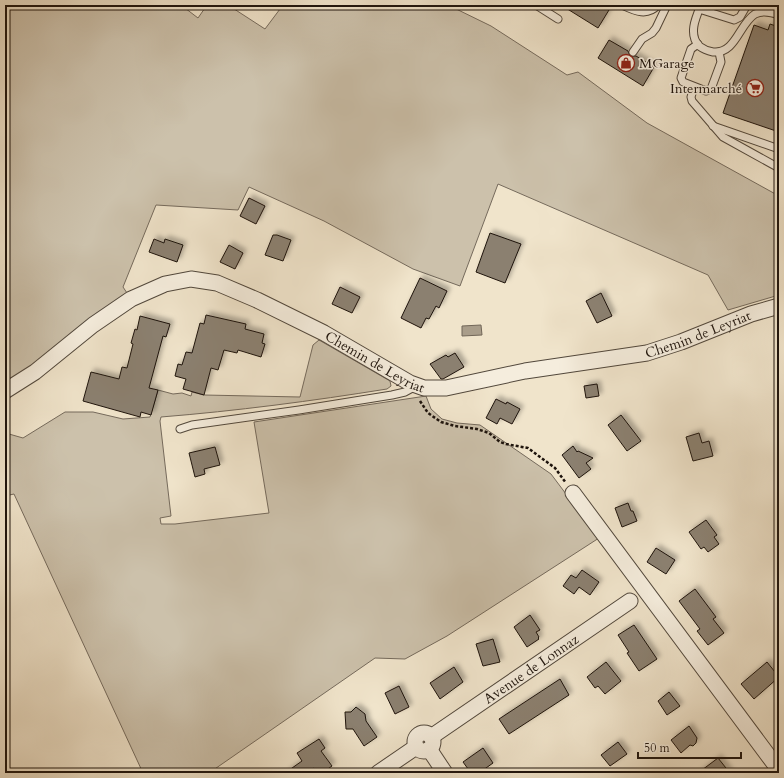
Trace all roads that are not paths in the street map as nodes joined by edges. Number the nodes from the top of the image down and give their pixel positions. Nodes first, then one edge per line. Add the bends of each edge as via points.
1 (536, 5) edge
2 (622, 5) edge
3 (658, 5) edge
4 (667, 5) edge
5 (747, 5) edge
6 (700, 7) edge
7 (779, 15) edge
8 (558, 19) dead end
9 (698, 44) junction
10 (633, 52) dead end
11 (719, 52) junction
12 (694, 87) junction
13 (712, 126) junction
14 (779, 149) edge
15 (779, 168) edge
16 (779, 306) edge
17 (416, 386) junction
18 (5, 391) edge
19 (180, 429) dead end
20 (573, 493) road end
21 (640, 583) junction
22 (650, 598) junction
23 (630, 601) junction
24 (426, 744) junction
25 (779, 770) edge
26 (378, 773) edge
27 (445, 773) edge

1 - 8 lane
2 - 3 lane via 645,13
4 - 10 lane via 656,28 642,39
5 - 6 lane via 740,18 734,20
6 - 9 lane via 693,31
7 - 11 lane via 769,12 755,14 731,45
9 - 11 lane via 710,52
9 - 12 lane via 690,49 681,78 683,82
11 - 12 lane via 721,62 711,89 706,91
12 - 13 lane via 692,101
13 - 14 lane
13 - 15 lane via 728,141
16 - 17 street, Chemin de Leyriat via 647,353 525,371 446,388
17 - 18 street, Chemin de Leyriat via 324,333 244,294 217,283 191,280 165,284 131,299 93,325 35,372
17 - 19 lane via 392,395 192,425
20 - 21 street
21 - 22 street
21 - 23 street, Avenue de Lonnaz via 630,592
22 - 23 street, Avenue de Lonnaz via 638,605
22 - 25 street
23 - 24 street, Avenue de Lonnaz
24 - 26 street, Avenue de Lonnaz
24 - 27 street

